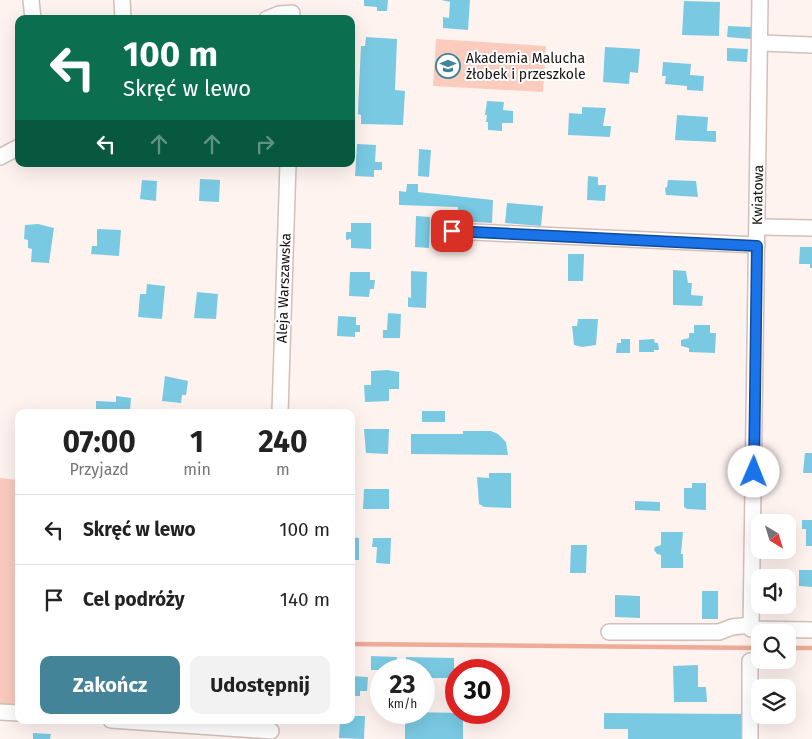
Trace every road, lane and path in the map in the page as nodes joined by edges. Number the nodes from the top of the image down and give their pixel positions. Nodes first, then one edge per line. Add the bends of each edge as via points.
1 (31, 0) edge
2 (122, 0) edge
3 (760, 0) edge
4 (292, 10) edge
5 (33, 15) edge
6 (123, 15) edge
7 (277, 15) edge
8 (760, 43) junction
9 (812, 45) edge
10 (15, 149) edge
11 (0, 157) edge
12 (288, 167) edge
13 (757, 227) junction
14 (812, 228) edge
15 (452, 231) dead end
16 (757, 246) junction
17 (280, 409) edge
18 (751, 624) edge
19 (751, 627) edge
20 (796, 629) edge
21 (812, 630) edge
22 (609, 632) dead end
23 (750, 661) dead end
24 (0, 712) edge
25 (15, 713) edge
26 (175, 724) edge
27 (271, 730) edge
28 (750, 739) edge

1 - 5 street
2 - 6 street
3 - 8 street, Kwiatowa
4 - 7 street
8 - 9 street
8 - 13 street, Kwiatowa
10 - 11 street
12 - 17 street, Aleja Warszawska
13 - 14 street
13 - 16 street, Kwiatowa
15 - 16 street
16 - 18 street, Kwiatowa
19 - 22 street via 732,627 719,632
20 - 21 street
23 - 28 street
24 - 25 street
26 - 27 street

